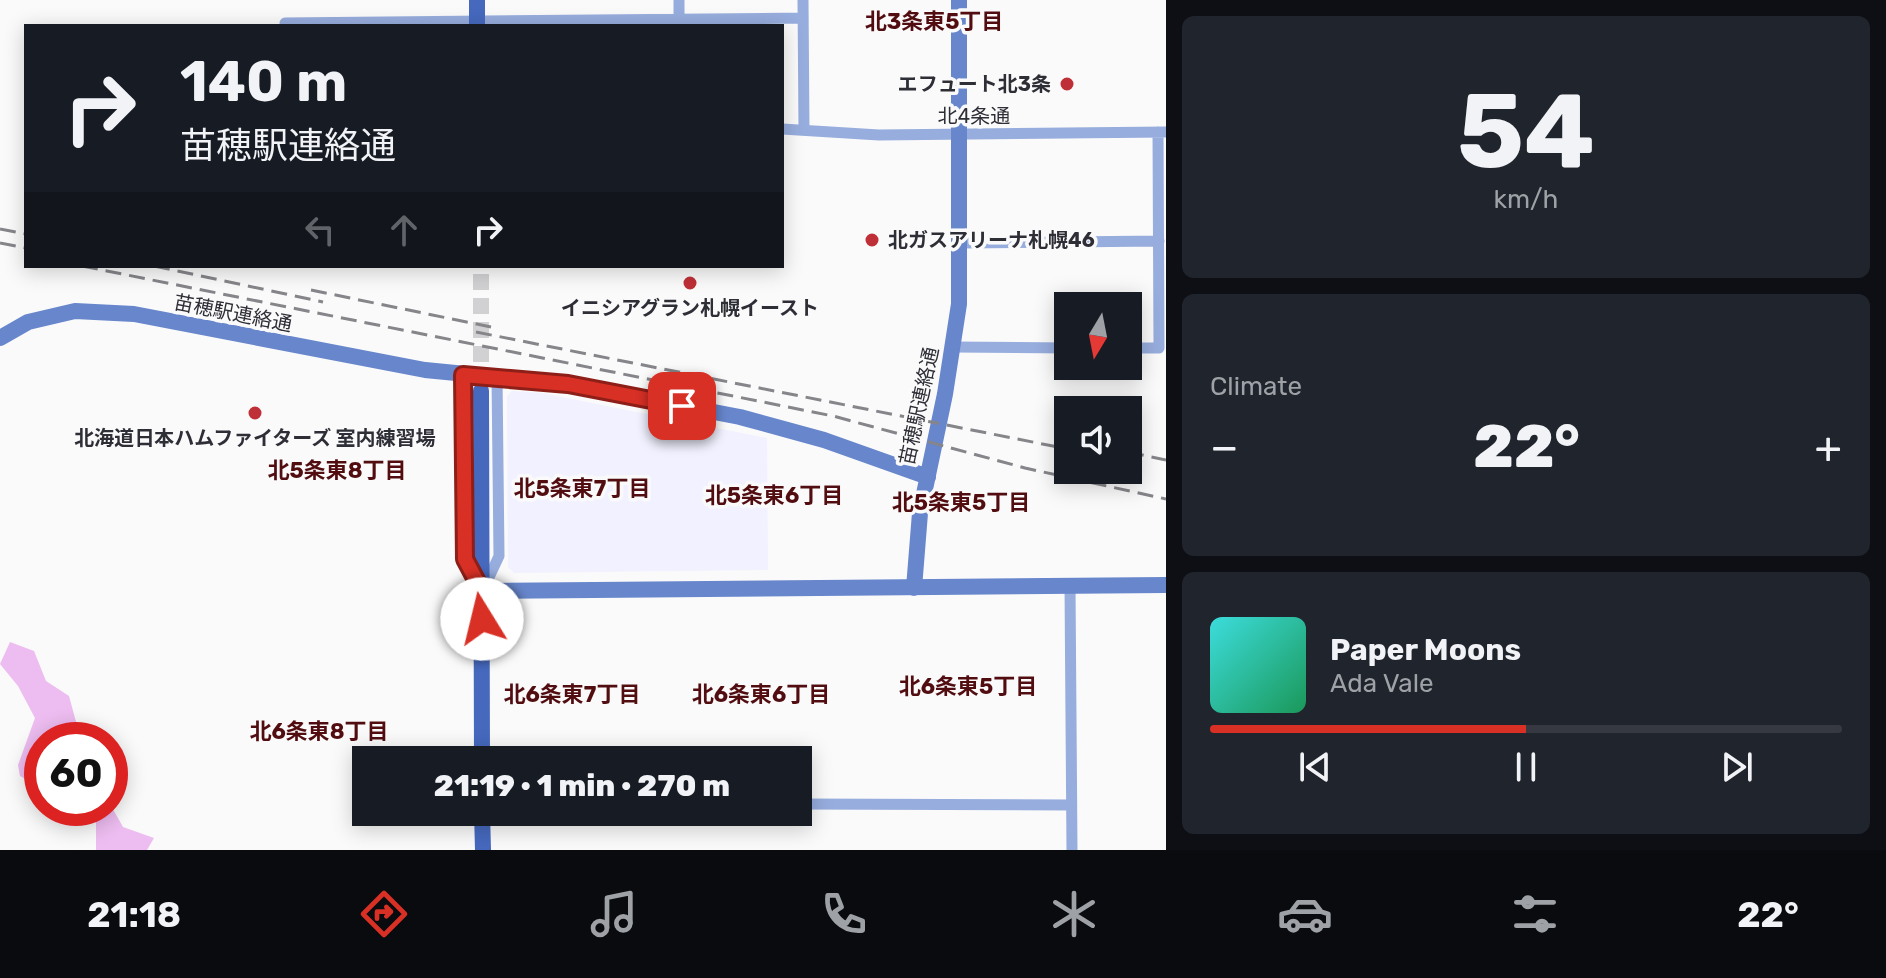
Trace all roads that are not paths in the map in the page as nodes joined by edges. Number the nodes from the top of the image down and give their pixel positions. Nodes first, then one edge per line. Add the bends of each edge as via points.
1 (477, 0) edge
2 (679, 0) edge
3 (803, 0) edge
4 (959, 0) edge
5 (803, 18) junction
6 (679, 22) edge
7 (285, 23) dead end
8 (381, 24) edge
9 (477, 24) edge
10 (544, 24) edge
11 (784, 129) edge
12 (804, 129) junction
13 (1162, 132) edge
14 (960, 134) junction
15 (1159, 241) junction
16 (961, 243) junction
17 (0, 338) edge
18 (953, 347) junction
19 (1054, 348) edge
20 (1142, 348) edge
21 (463, 375) junction
22 (497, 376) junction
23 (481, 391) tunnel mouth
24 (928, 477) junction
25 (1166, 585) edge
26 (1070, 586) junction
27 (914, 588) junction
28 (482, 591) junction
29 (482, 746) edge
30 (812, 804) edge
31 (1071, 805) junction
32 (482, 826) edge
33 (483, 850) edge
34 (1072, 850) edge

1 - 9 main road
2 - 6 street
3 - 5 street
4 - 14 street, 苗穂駅連絡通
5 - 6 street
5 - 12 street
6 - 10 street
7 - 8 street
11 - 12 street, 北4条通
12 - 14 street, 北4条通
13 - 14 street, 北4条通
13 - 15 street
14 - 16 street, 苗穂駅連絡通
15 - 16 street
15 - 20 street via 1159,348
16 - 18 street, 苗穂駅連絡通
17 - 21 street, 苗穂駅連絡通 via 50,315 105,310
18 - 19 street
18 - 24 street, 苗穂駅連絡通
21 - 22 street, 苗穂駅連絡通
21 - 28 street via 465,559
22 - 24 street, 苗穂駅連絡通 via 740,417
22 - 28 street via 499,556
23 - 28 main road
24 - 27 street
25 - 26 street
26 - 27 street
26 - 31 street
27 - 28 street
28 - 29 main road
30 - 31 street
31 - 34 street
32 - 33 main road

